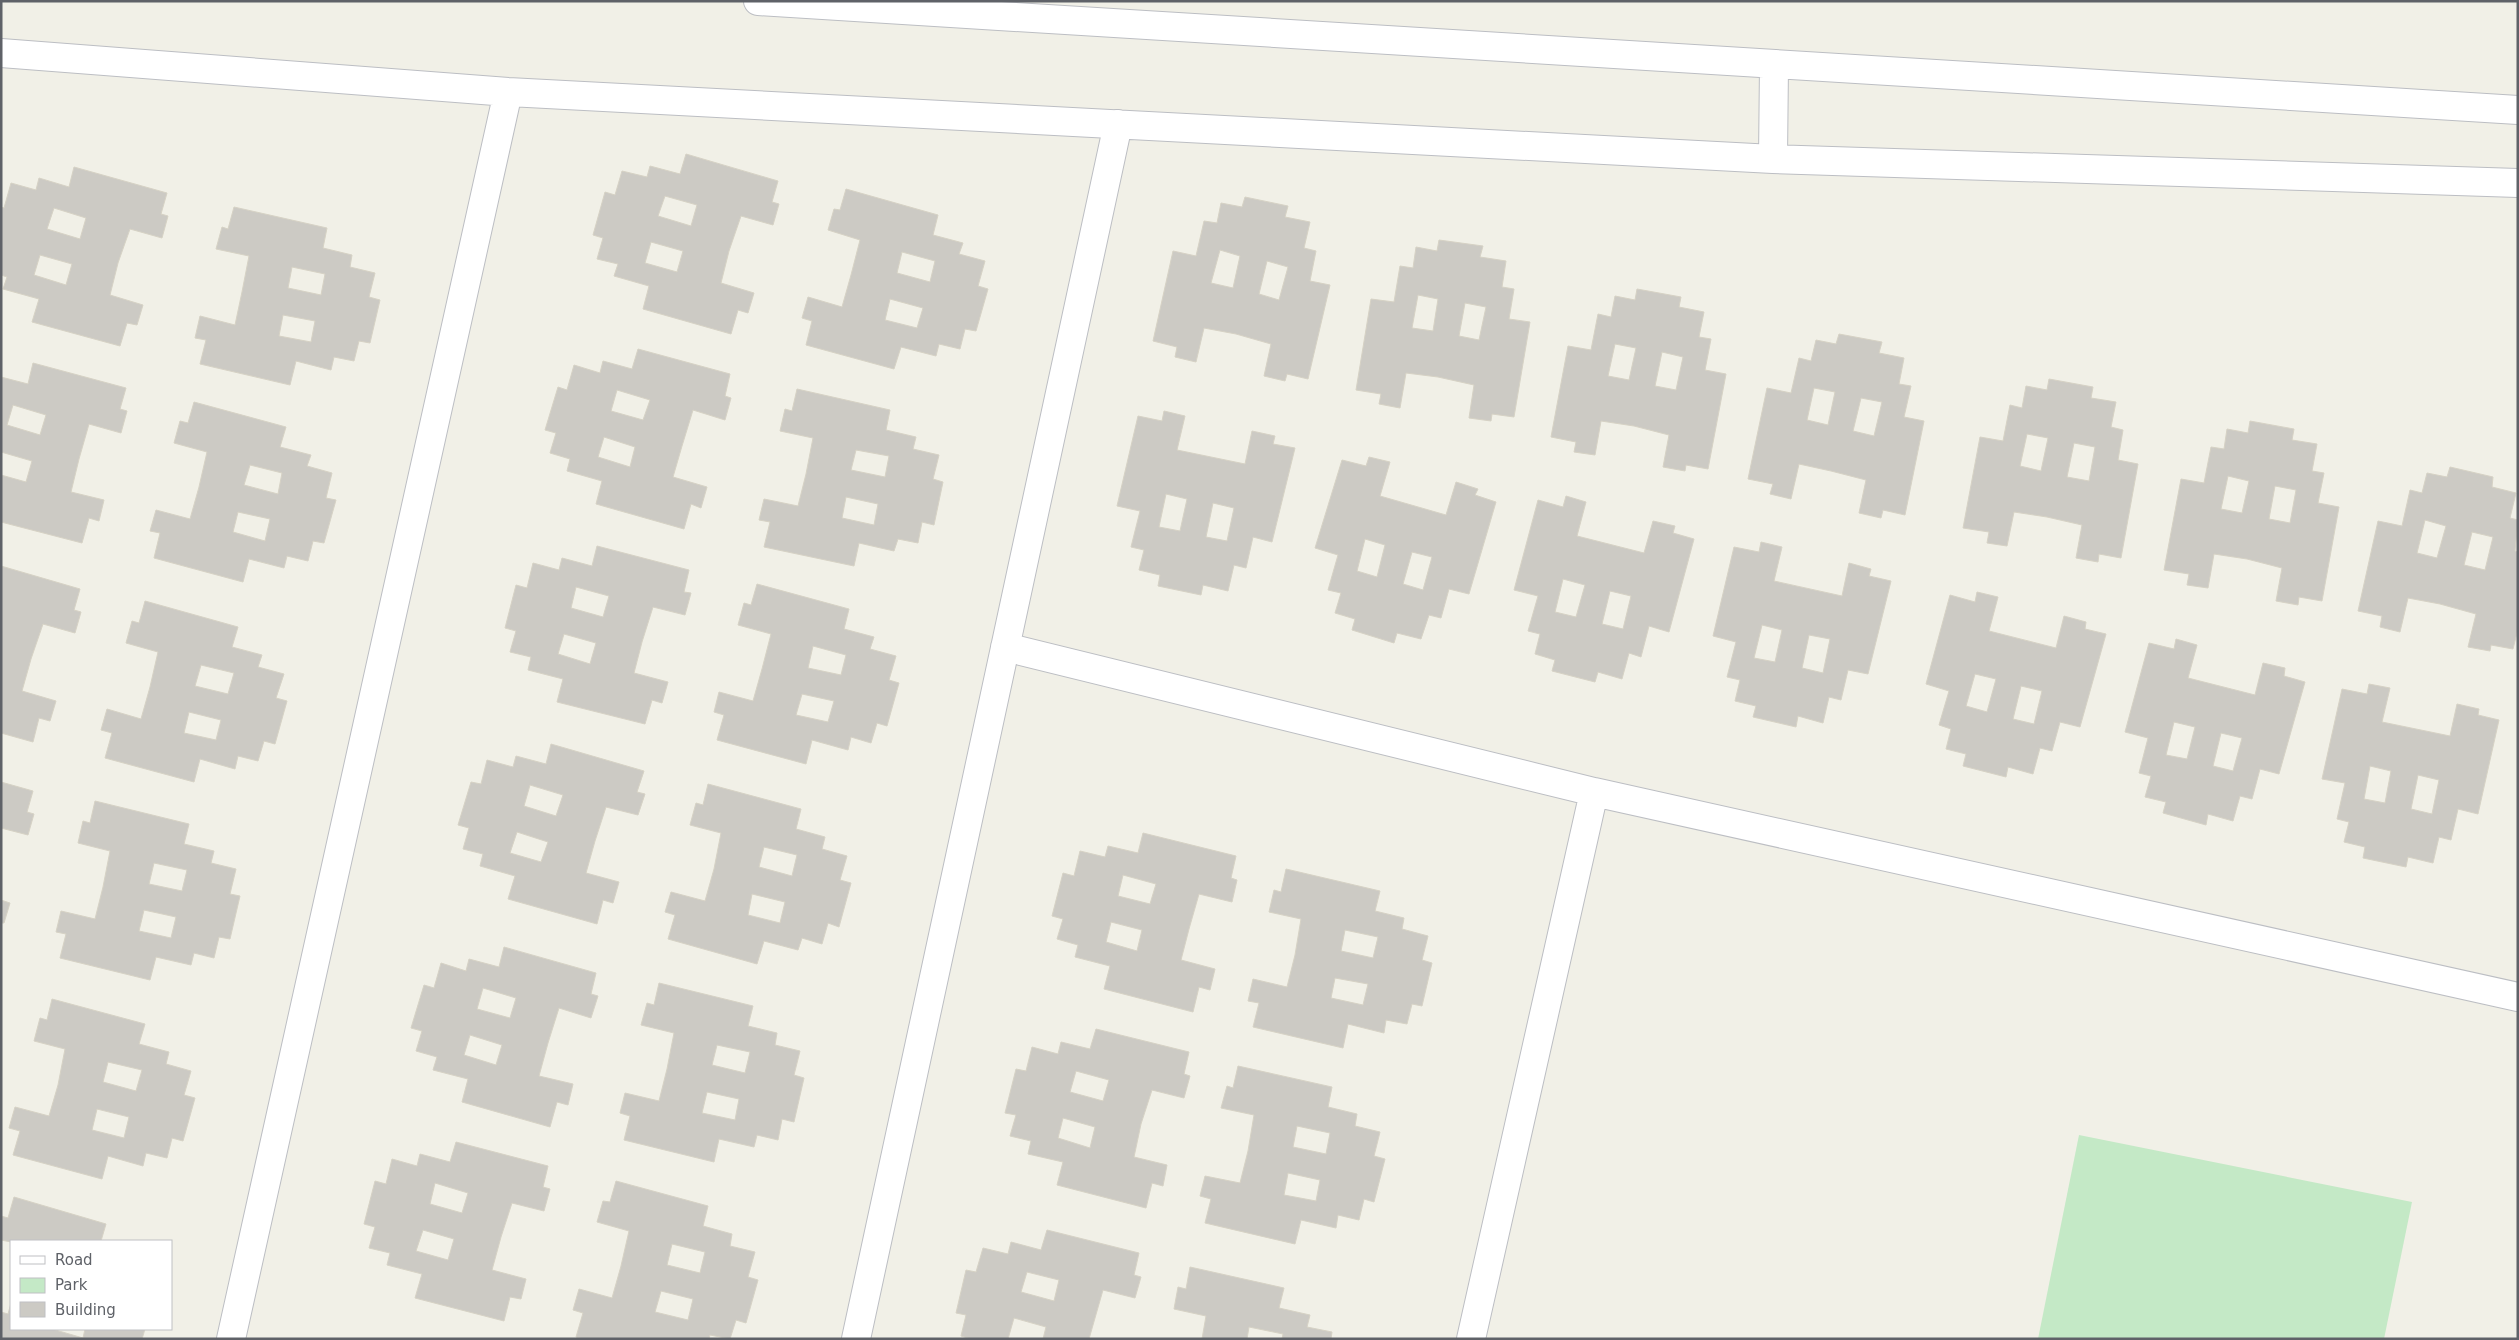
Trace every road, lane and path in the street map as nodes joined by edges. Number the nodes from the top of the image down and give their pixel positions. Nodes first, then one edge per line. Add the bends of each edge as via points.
1 (758, 1) edge
2 (1, 53) edge
3 (1774, 65) junction
4 (508, 92) junction
5 (2518, 110) edge
6 (1118, 124) junction
7 (1773, 159) junction
8 (2518, 183) edge
9 (1005, 647) junction
10 (1594, 792) junction
11 (2518, 997) edge
12 (231, 1339) edge
13 (856, 1339) edge
14 (1472, 1339) edge

1 - 3 street
2 - 4 street
3 - 5 street
3 - 7 street
4 - 6 street
4 - 12 street
6 - 7 street
6 - 9 street
7 - 8 street
9 - 10 street
9 - 13 street
10 - 11 street
10 - 14 street

